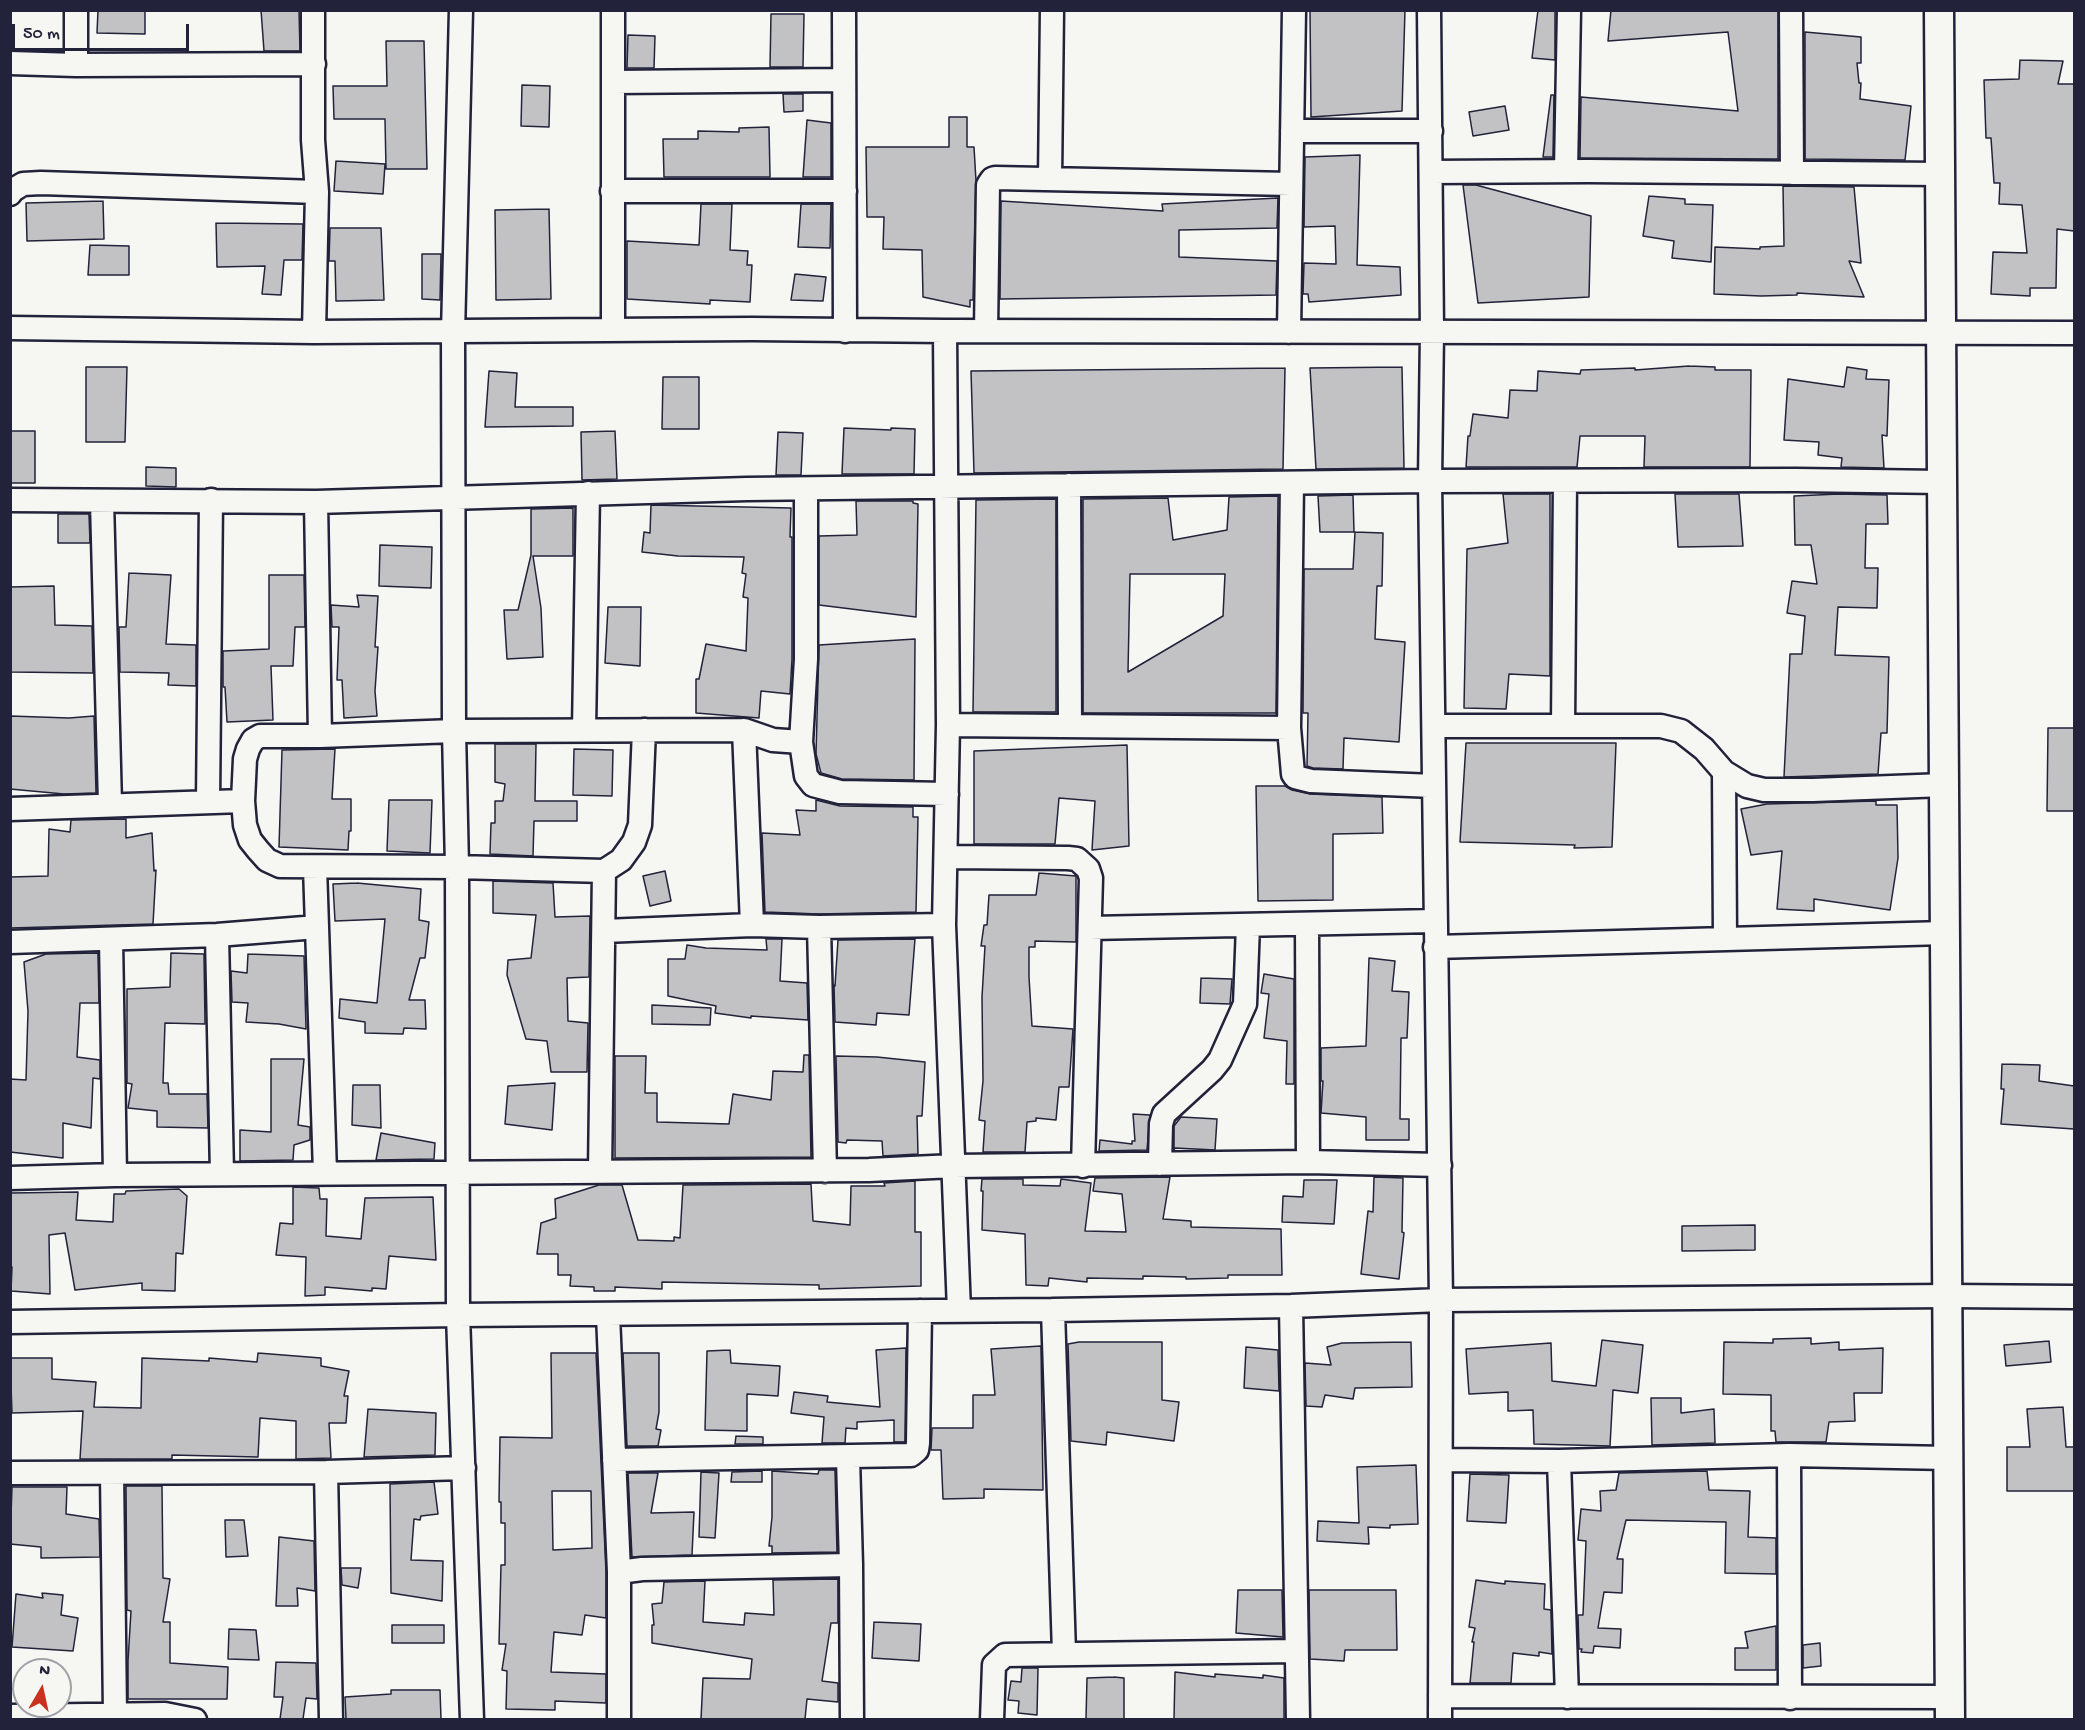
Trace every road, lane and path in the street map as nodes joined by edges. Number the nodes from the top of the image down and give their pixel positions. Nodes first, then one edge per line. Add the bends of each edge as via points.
1 (76, 10) edge
2 (313, 10) edge
3 (461, 10) edge
4 (613, 10) edge
5 (844, 10) edge
6 (1052, 10) edge
7 (1294, 10) edge
8 (1429, 10) edge
9 (1569, 10) edge
10 (1791, 10) edge
11 (1940, 10) edge
12 (10, 63) edge
13 (314, 64) junction
14 (76, 65) junction
15 (844, 80) junction
16 (613, 82) junction
17 (1292, 131) junction
18 (1431, 131) junction
19 (1566, 171) junction
20 (1431, 172) junction
21 (1792, 173) junction
22 (1941, 174) junction
23 (1050, 179) junction
24 (1292, 184) junction
25 (612, 191) junction
26 (845, 191) junction
27 (317, 192) junction
28 (10, 194) edge
29 (10, 328) edge
30 (613, 330) junction
31 (845, 331) junction
32 (945, 331) junction
33 (986, 331) junction
34 (314, 332) junction
35 (1289, 332) junction
36 (1432, 332) junction
37 (453, 333) junction
38 (1941, 333) junction
39 (2074, 333) edge
40 (1565, 480) junction
41 (1430, 481) junction
42 (1942, 482) junction
43 (1292, 483) junction
44 (1069, 485) junction
45 (947, 488) junction
46 (806, 489) junction
47 (588, 493) junction
48 (454, 498) junction
49 (10, 500) edge
50 (211, 500) junction
51 (102, 501) junction
52 (316, 502) junction
53 (948, 725) junction
54 (1070, 726) junction
55 (1434, 726) junction
56 (1563, 726) junction
57 (1289, 728) junction
58 (584, 730) junction
59 (644, 730) junction
60 (744, 730) junction
61 (454, 731) junction
62 (320, 736) junction
63 (801, 742) junction
64 (1724, 772) junction
65 (1944, 784) junction
66 (1434, 786) junction
67 (947, 794) junction
68 (208, 801) junction
69 (243, 801) junction
70 (110, 804) junction
71 (10, 809) edge
72 (946, 857) junction
73 (315, 867) junction
74 (457, 867) junction
75 (604, 871) junction
76 (1435, 921) junction
77 (944, 924) junction
78 (1307, 924) junction
79 (752, 925) junction
80 (1248, 925) junction
81 (317, 927) junction
82 (819, 927) junction
83 (1090, 928) junction
84 (604, 931) junction
85 (1945, 933) junction
86 (217, 935) junction
87 (111, 939) junction
88 (1725, 939) junction
89 (10, 942) edge
90 (1435, 947) junction
91 (1308, 1162) junction
92 (1160, 1164) junction
93 (1440, 1165) junction
94 (954, 1166) junction
95 (1083, 1166) junction
96 (825, 1171) junction
97 (600, 1172) junction
98 (325, 1173) junction
99 (459, 1173) junction
100 (222, 1174) junction
101 (115, 1175) junction
102 (10, 1178) edge
103 (1948, 1296) junction
104 (2074, 1297) edge
105 (1441, 1300) junction
106 (1291, 1306) junction
107 (1053, 1310) junction
108 (920, 1311) junction
109 (959, 1311) junction
110 (458, 1315) junction
111 (608, 1315) junction
112 (10, 1322) edge
113 (1789, 1455) junction
114 (848, 1458) junction
115 (1949, 1458) junction
116 (614, 1460) junction
117 (1441, 1460) junction
118 (1559, 1461) junction
119 (464, 1468) junction
120 (326, 1472) junction
121 (10, 1473) edge
122 (112, 1473) junction
123 (851, 1565) junction
124 (619, 1572) junction
125 (1296, 1651) junction
126 (1064, 1653) junction
127 (1440, 1696) junction
128 (1567, 1697) junction
129 (1790, 1698) junction
130 (1950, 1708) edge
131 (115, 1714) junction
132 (10, 1716) edge
133 (195, 1719) edge
134 (331, 1719) edge
135 (472, 1719) edge
136 (619, 1719) edge
137 (852, 1719) edge
138 (992, 1719) edge
139 (1298, 1719) edge
140 (1440, 1719) edge

1 - 14 street
2 - 13 street
3 - 37 street
4 - 16 street
5 - 15 street
6 - 23 street
7 - 17 street
8 - 18 street
9 - 19 street
10 - 21 street
11 - 22 street
12 - 14 street
13 - 14 street
13 - 27 street
15 - 16 street
15 - 26 street
16 - 25 street
17 - 18 street
17 - 24 street
18 - 20 street
19 - 20 street
19 - 21 street
20 - 36 street
21 - 22 street
22 - 38 street
23 - 24 street
23 - 33 street via 995,178 988,185
24 - 35 street
25 - 26 street
25 - 30 street
26 - 31 street
27 - 28 street via 41,183 23,184
27 - 34 street
29 - 34 street
30 - 31 street
30 - 37 street
31 - 32 street
32 - 33 street
32 - 45 street
33 - 35 street
34 - 37 street
35 - 36 street
36 - 38 street
36 - 41 street
37 - 48 street
38 - 39 street
38 - 42 street
40 - 41 street
40 - 42 street
40 - 56 street
41 - 43 street
41 - 55 street
42 - 65 street
43 - 44 street
43 - 57 street
44 - 45 street
44 - 54 street
45 - 46 street
45 - 53 street
46 - 47 street
46 - 63 street via 806,659
47 - 48 street
47 - 58 street
48 - 52 street
48 - 61 street
49 - 51 street
50 - 51 street
50 - 52 street
50 - 68 street
51 - 70 street
52 - 62 street
53 - 54 street
53 - 67 street
54 - 57 street
55 - 56 street
55 - 66 street
56 - 64 street via 1661,726 1681,730
57 - 66 street via 1291,770 1295,777
58 - 59 street
58 - 61 street
59 - 60 street
59 - 75 street via 640,825 621,860
60 - 63 street via 773,740
60 - 79 street
61 - 62 street
61 - 74 street
62 - 69 street via 260,736 253,740 245,759
63 - 67 street via 806,776 813,785 840,792
64 - 65 street via 1747,786 1764,790
64 - 88 street
65 - 85 street
66 - 76 street
67 - 72 street
68 - 69 street
68 - 70 street
69 - 73 street via 250,840 267,860 280,866
70 - 71 street
72 - 77 street
72 - 83 street via 1077,859 1091,878
73 - 74 street
73 - 81 street
74 - 75 street
74 - 99 street
75 - 84 street
76 - 78 street
76 - 90 street
77 - 82 street
77 - 94 street
78 - 80 street
78 - 91 street
79 - 82 street
79 - 84 street
80 - 83 street
80 - 92 street via 1245,1004 1220,1060 1164,1114
81 - 86 street
81 - 98 street
82 - 96 street
83 - 95 street
84 - 97 street
85 - 88 street
85 - 103 street
86 - 87 street
86 - 100 street
87 - 89 street
87 - 101 street
88 - 90 street
90 - 93 street
91 - 92 street
91 - 93 street
92 - 95 street
93 - 105 street
94 - 95 street
94 - 96 street
94 - 109 street
96 - 97 street
97 - 99 street
98 - 99 street
98 - 100 street
99 - 110 street
100 - 101 street
101 - 102 street
103 - 104 street
103 - 105 street
103 - 115 street
105 - 106 street
105 - 117 street
106 - 107 street
106 - 125 street
107 - 109 street
107 - 126 street
108 - 109 street
108 - 111 street
108 - 114 street via 917,1449 906,1456
110 - 111 street
110 - 112 street
110 - 119 street
111 - 116 street
113 - 115 street
113 - 118 street
113 - 129 street
114 - 116 street
114 - 123 street
115 - 130 street
116 - 124 street
117 - 118 street
117 - 127 street
118 - 128 street
119 - 120 street
119 - 135 street
120 - 122 street
120 - 134 street
121 - 122 street
122 - 131 street
123 - 124 street
123 - 137 street
124 - 136 street
125 - 126 street
125 - 139 street
126 - 138 street via 1005,1655 994,1665
127 - 128 street
127 - 140 street
128 - 129 street
129 - 130 street
131 - 132 street
131 - 133 street via 165,1714

